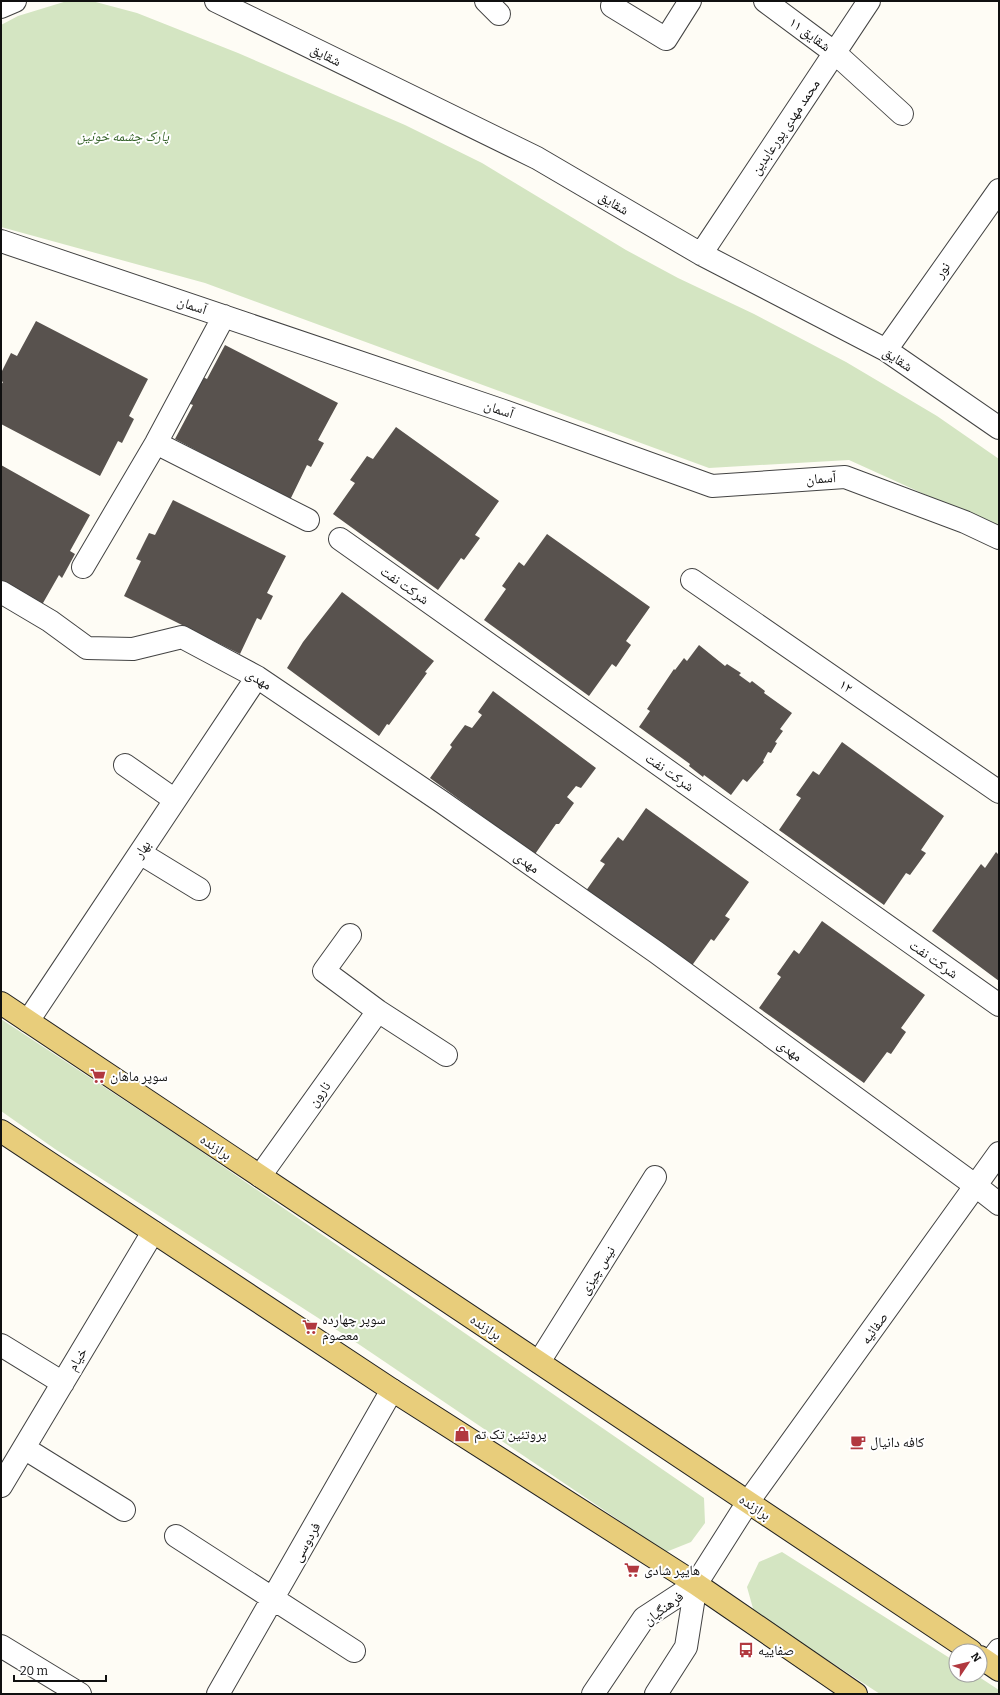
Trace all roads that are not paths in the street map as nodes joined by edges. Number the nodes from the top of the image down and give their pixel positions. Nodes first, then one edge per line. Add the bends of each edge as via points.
1 (15, 1) edge
2 (216, 1) edge
3 (690, 1) edge
4 (765, 1) edge
5 (869, 1) edge
6 (612, 6) dead end
7 (1, 7) edge
8 (835, 53) junction
9 (902, 114) dead end
10 (999, 190) edge
11 (1, 241) edge
12 (701, 254) junction
13 (224, 316) junction
14 (886, 350) junction
15 (999, 428) edge
16 (156, 443) junction
17 (308, 520) dead end
18 (999, 538) edge
19 (340, 539) dead end
20 (83, 567) dead end
21 (692, 580) dead end
22 (1, 592) edge
23 (257, 676) junction
24 (125, 765) dead end
25 (999, 792) edge
26 (175, 800) junction
27 (140, 853) junction
28 (199, 889) dead end
29 (350, 935) dead end
30 (1, 1003) edge
31 (999, 1005) edge
32 (378, 1011) junction
33 (28, 1021) junction
34 (446, 1055) dead end
35 (1, 1131) edge
36 (999, 1153) edge
37 (260, 1176) junction
38 (656, 1177) dead end
39 (976, 1186) junction
40 (999, 1204) edge
41 (153, 1232) junction
42 (1, 1346) edge
43 (539, 1362) junction
44 (63, 1383) junction
45 (392, 1390) junction
46 (24, 1448) junction
47 (1, 1486) edge
48 (748, 1502) junction
49 (124, 1510) dead end
50 (176, 1536) dead end
51 (696, 1584) junction
52 (273, 1599) junction
53 (959, 1643) edge
54 (1, 1646) edge
55 (354, 1651) dead end
56 (80, 1694) edge
57 (218, 1694) edge
58 (593, 1694) edge
59 (656, 1694) edge
60 (856, 1694) edge

1 - 7 street
2 - 12 street, شقایق via 536,158
3 - 6 street via 666,39
4 - 8 street, شقایق ۱۱
5 - 8 street, محمد مهدی پورعابدین
8 - 9 street, شقایق ۱۱
8 - 12 street, محمد مهدی پورعابدین
10 - 14 street, نور
11 - 13 street, آسمان
12 - 14 street, شقایق
13 - 16 street
13 - 18 street, آسمان via 502,410 712,486 846,476 965,522
14 - 15 street, شقایق
16 - 17 street
16 - 20 street
19 - 31 street, شرکت نفت
21 - 25 street, ۱۲
22 - 23 street, مهدی via 50,621 87,648 133,649 182,637
23 - 26 street, بهار
23 - 39 street, مهدی via 656,952
24 - 26 street
26 - 27 street, بهار
27 - 28 street
27 - 33 street, بهار
29 - 32 street via 324,971
30 - 33 main road, برازنده
32 - 34 street
32 - 37 street, نارون
33 - 37 main road, برازنده
35 - 41 main road
36 - 39 street, صفائیه
37 - 43 main road, برازنده
38 - 43 street, نیس چیزی
39 - 40 street, مهدی
39 - 48 street, صفائیه
41 - 44 street, خیام
41 - 45 main road
42 - 44 street
43 - 48 main road, برازنده
44 - 46 street, خیام
45 - 51 main road
45 - 52 street, فردوسی
46 - 47 street, خیام
46 - 49 street
48 - 51 street, صفائیه
48 - 53 main road, برازنده
50 - 52 street
51 - 58 street, فرهنگیان via 644,1618
51 - 59 street, فرهنگیان via 686,1647
51 - 60 main road
52 - 55 street
52 - 57 street, فردوسی
54 - 56 street

